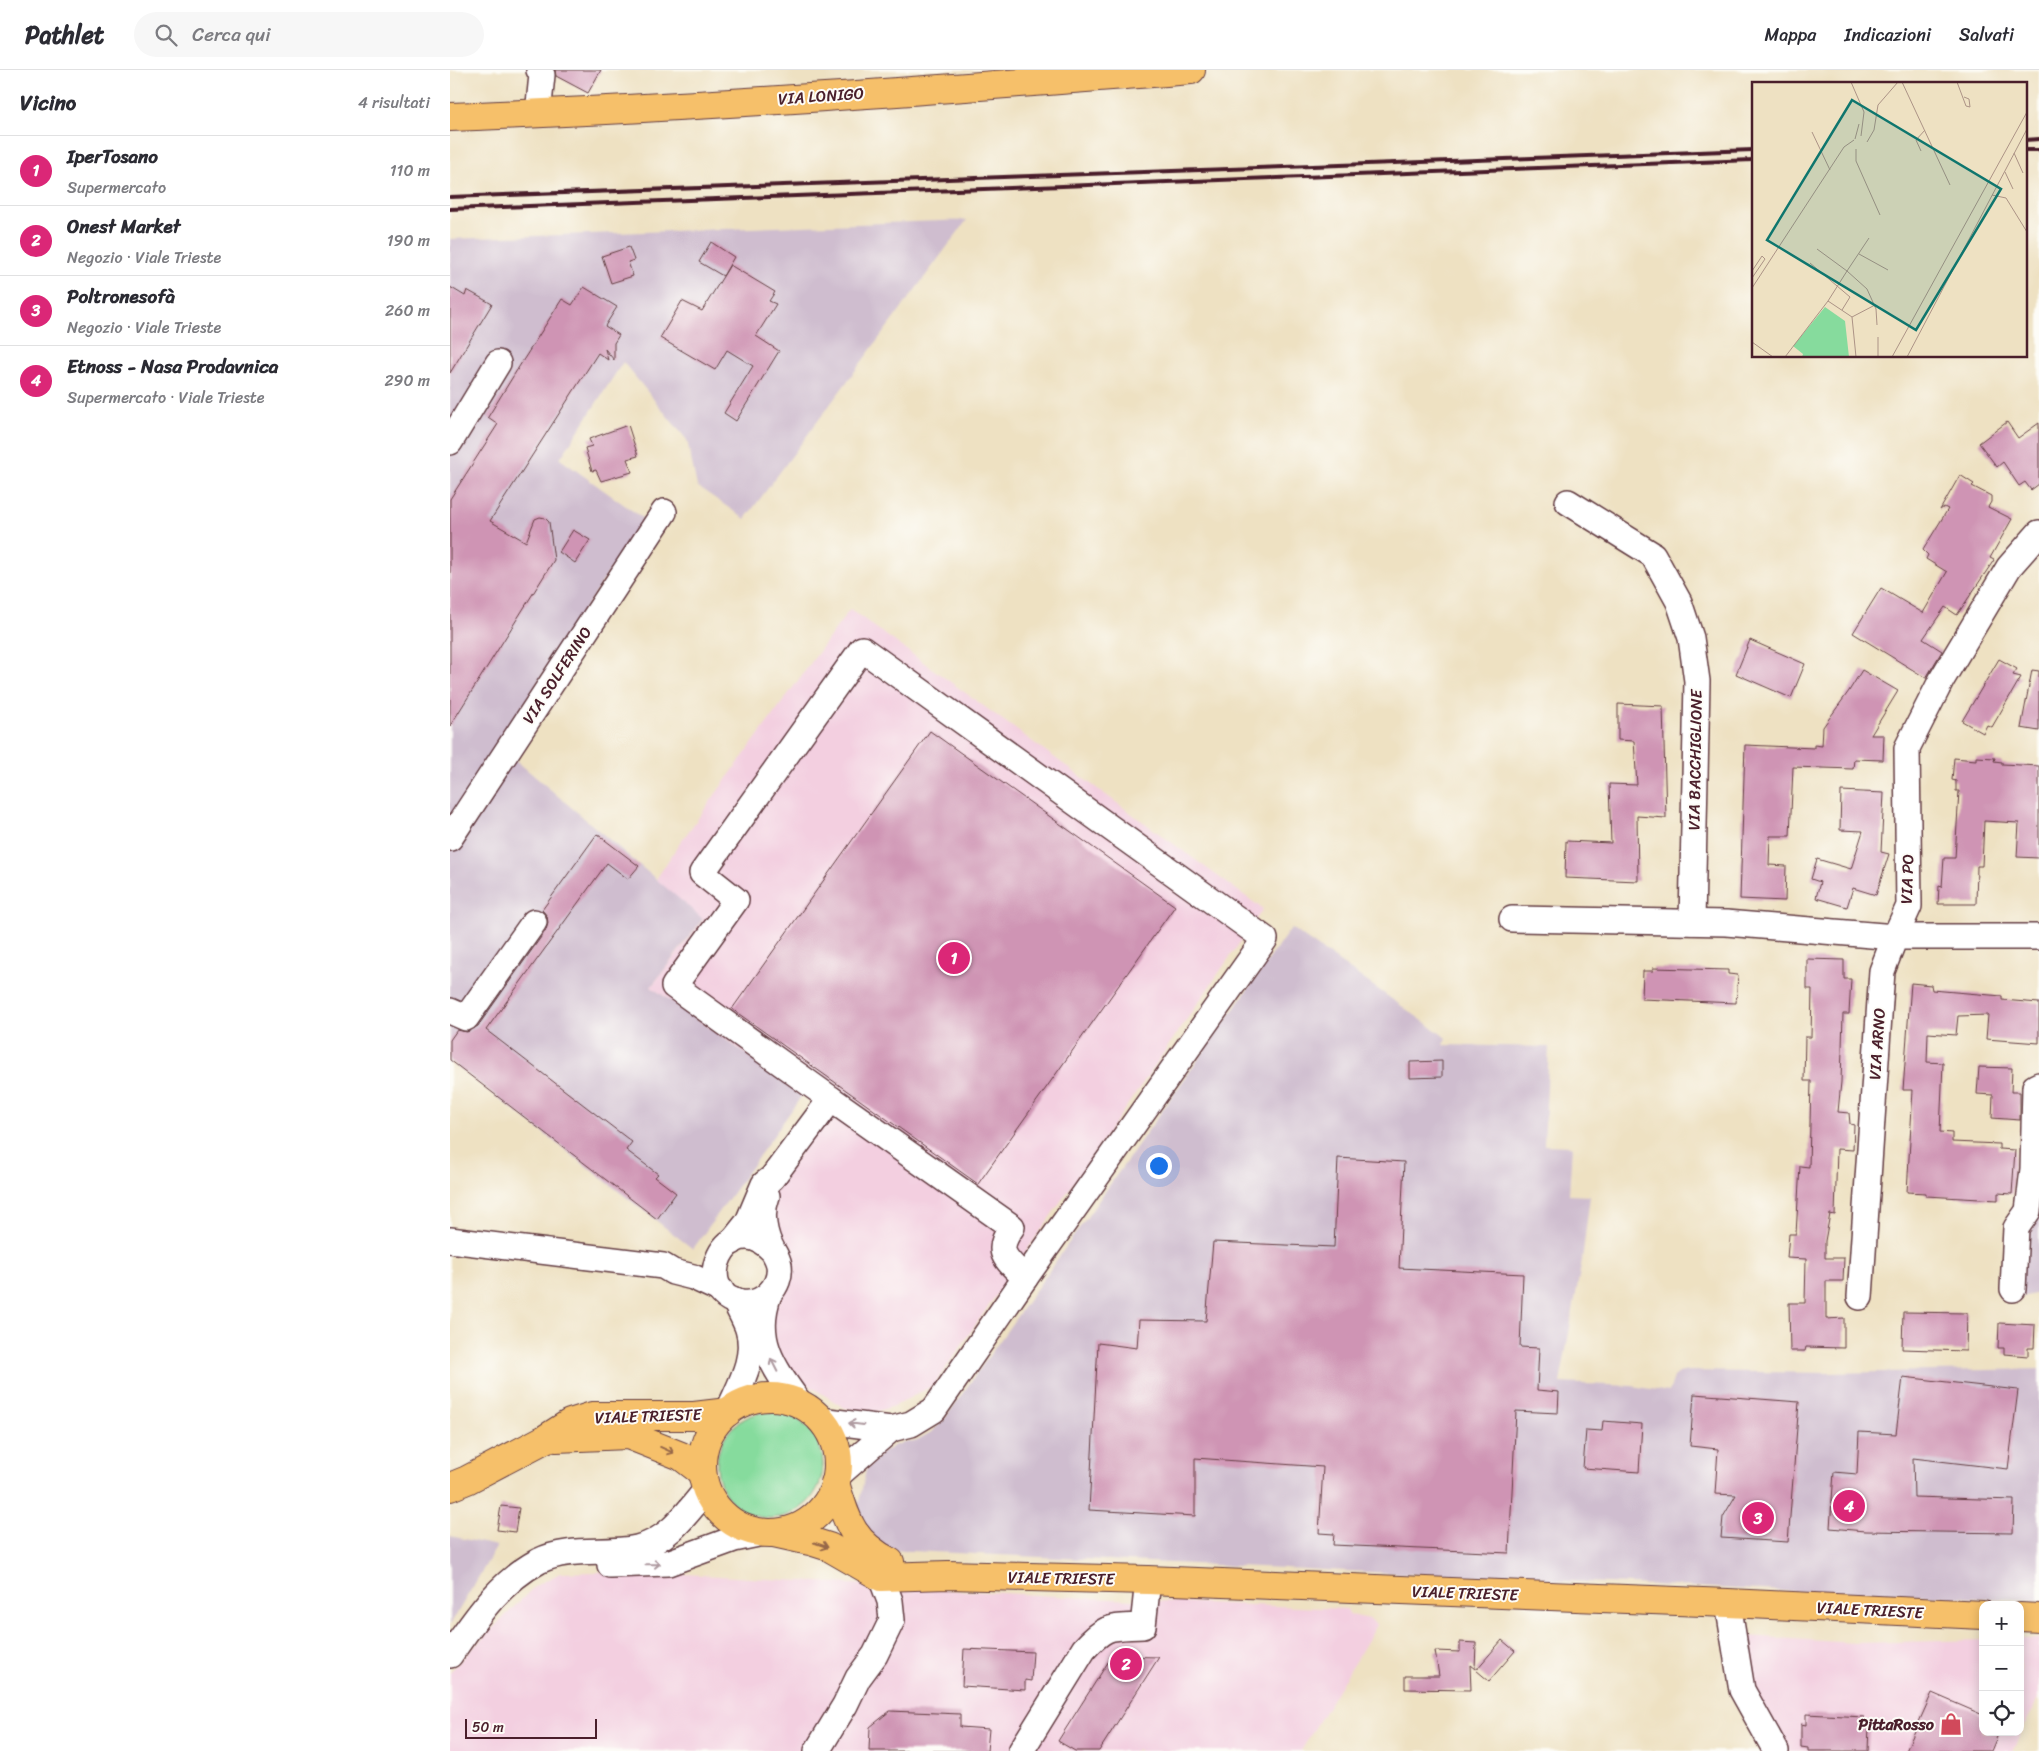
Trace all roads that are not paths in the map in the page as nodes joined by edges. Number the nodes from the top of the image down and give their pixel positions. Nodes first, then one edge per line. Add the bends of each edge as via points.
1 (539, 70) edge
2 (1192, 70) edge
3 (538, 114) junction
4 (450, 117) edge
5 (498, 363) dead end
6 (450, 442) edge
7 (1568, 502) dead end
8 (664, 512) dead end
9 (2039, 533) edge
10 (450, 838) edge
11 (1512, 919) dead end
12 (534, 922) dead end
13 (1692, 922) junction
14 (1895, 937) junction
15 (2039, 937) edge
16 (450, 1011) edge
17 (2039, 1085) edge
18 (831, 1099) junction
19 (772, 1178) junction
20 (450, 1240) edge
21 (725, 1249) junction
22 (772, 1250) junction
23 (663, 1266) junction
24 (1025, 1278) junction
25 (2013, 1289) dead end
26 (770, 1294) junction
27 (728, 1295) junction
28 (1860, 1297) dead end
29 (728, 1412) junction
30 (811, 1413) junction
31 (891, 1429) junction
32 (545, 1439) junction
33 (836, 1479) junction
34 (704, 1481) junction
35 (450, 1487) edge
36 (768, 1533) junction
37 (948, 1575) junction
38 (881, 1576) junction
39 (1148, 1580) junction
40 (502, 1587) junction
41 (1728, 1603) junction
42 (1979, 1615) edge
43 (2024, 1617) edge
44 (2039, 1618) edge
45 (450, 1655) edge
46 (817, 1751) edge
47 (1021, 1751) edge
48 (1776, 1751) edge

1 - 3 street via 542,75
2 - 3 main road, VIA LONIGO
3 - 4 main road, VIA LONIGO
5 - 6 street
7 - 13 street, VIA BACCHIGLIONE via 1653,555 1679,602 1691,638 1697,681
8 - 10 street, VIA SOLFERINO
9 - 14 street, VIA PO via 2009,566 1942,679 1907,748 1909,906
11 - 13 street
12 - 16 street via 466,1018
13 - 14 street
14 - 15 street
14 - 28 street, VIA ARNO via 1882,971
17 - 25 street via 2035,1086 2033,1169 2028,1211 2016,1228
18 - 19 street
18 - 24 street via 1012,1227 1002,1242 1003,1248 1010,1263
18 - 24 street via 674,986 736,900 702,873 862,649 1265,939
19 - 21 street via 764,1184 748,1222
19 - 22 street via 763,1220
20 - 23 street
21 - 22 street via 739,1239 754,1238
21 - 23 street via 696,1264
21 - 27 street via 715,1274
22 - 26 street via 777,1257 779,1273
23 - 27 street
24 - 31 street via 934,1410 911,1424
26 - 27 street via 750,1303
30 -> 26 street via 777,1372 765,1347 763,1310
27 - 29 street via 748,1330 751,1351 744,1377
29 - 30 main road, VIALE TRIESTE via 745,1402 767,1397 789,1400
29 - 32 main road, VIALE TRIESTE via 694,1416 592,1416 570,1423
29 - 34 main road, VIALE TRIESTE via 710,1432 702,1459
31 -> 30 street
30 - 33 main road, VIALE TRIESTE via 829,1433 834,1444
31 - 33 street
32 -> 34 main road, VIALE TRIESTE via 628,1435 681,1456
32 - 35 main road, VIALE TRIESTE
33 - 36 main road, VIALE TRIESTE via 829,1498 806,1523 791,1530
33 - 37 main road, VIALE TRIESTE via 845,1516 861,1542 874,1554 891,1563
34 - 36 main road, VIALE TRIESTE via 713,1503 723,1515 748,1530
34 - 40 street via 673,1529 656,1540 638,1548 558,1555 539,1562
36 -> 38 main road, VIALE TRIESTE via 829,1547
40 -> 36 street via 562,1569 591,1565 668,1564 734,1539
37 - 38 main road, VIALE TRIESTE
37 - 39 main road, VIALE TRIESTE
38 - 46 street via 890,1601 892,1620
39 - 41 main road, VIALE TRIESTE
39 - 47 street via 1143,1626 1106,1628 1095,1637 1084,1649
40 - 45 street
41 - 42 main road, VIALE TRIESTE
41 - 48 street via 1742,1690
43 - 44 main road

